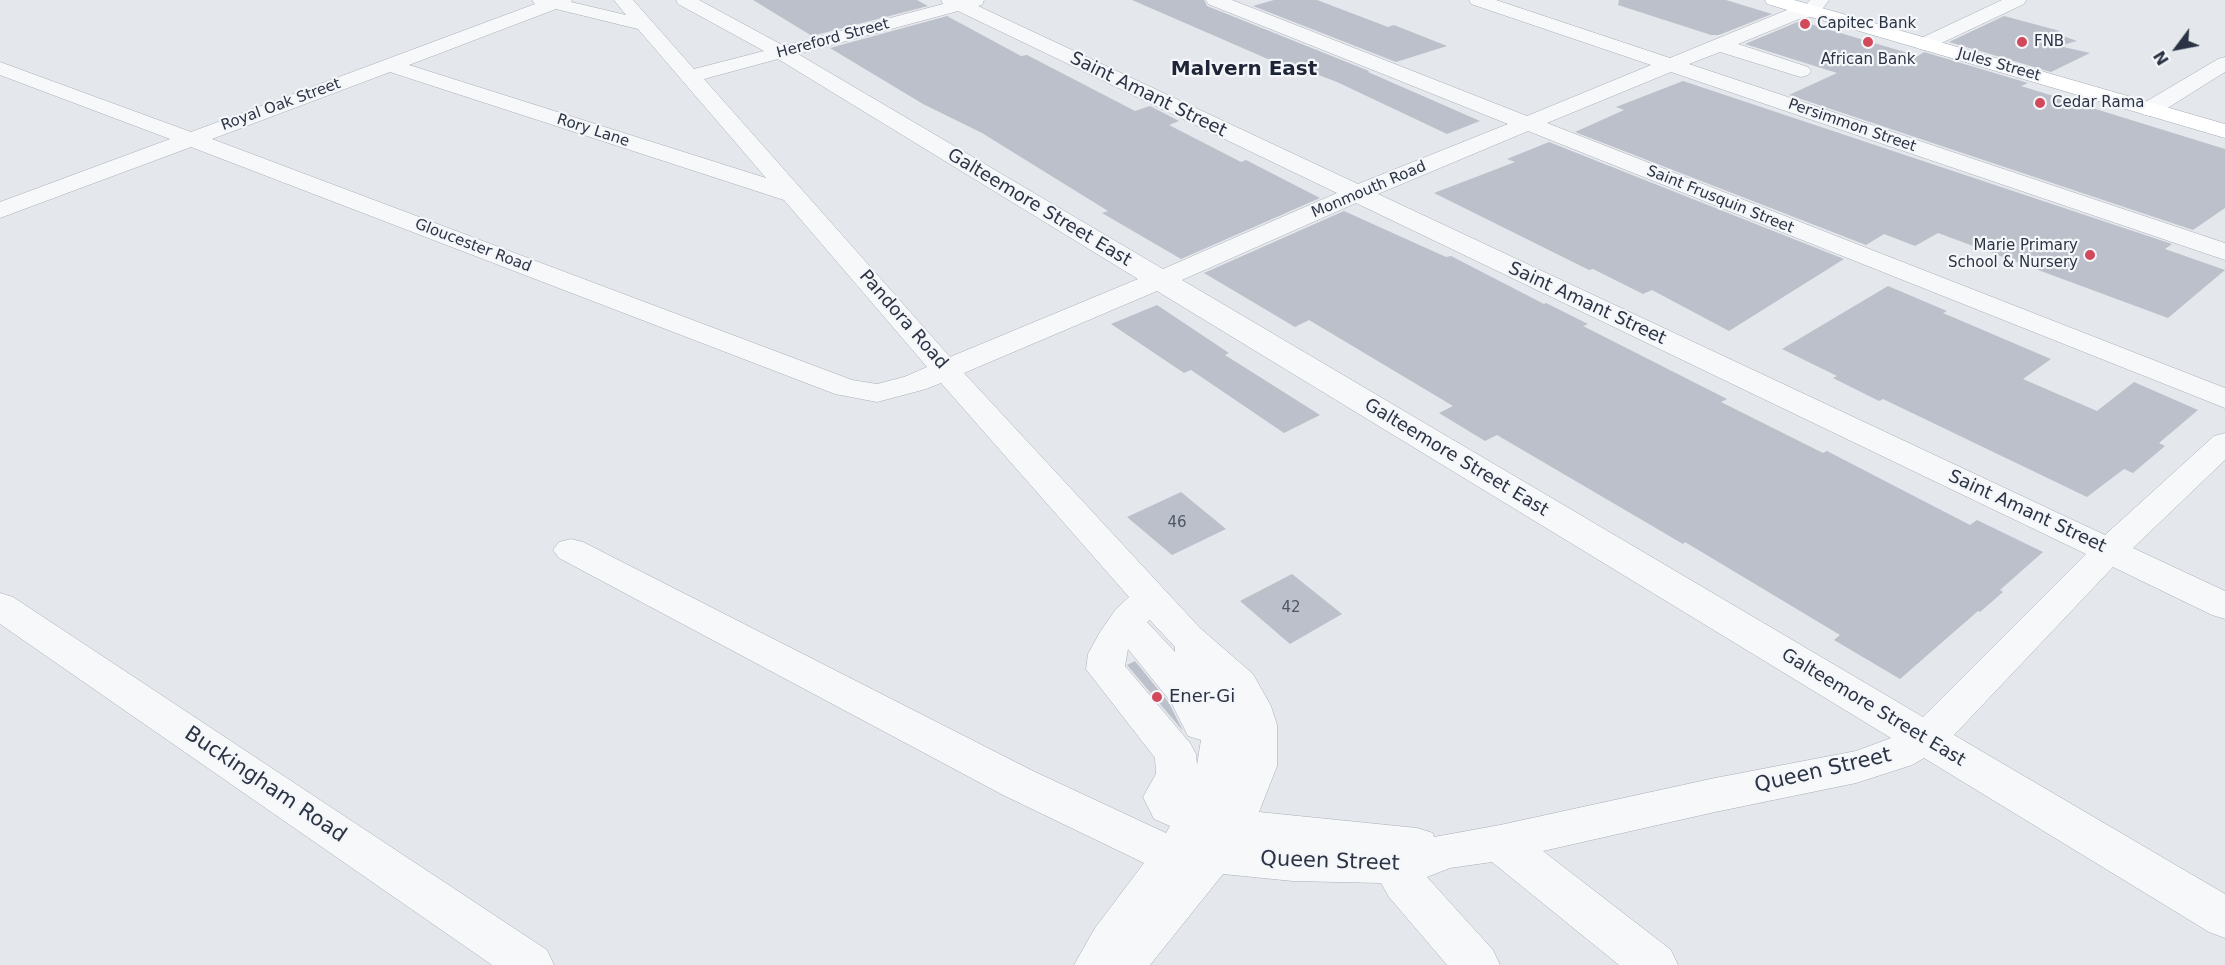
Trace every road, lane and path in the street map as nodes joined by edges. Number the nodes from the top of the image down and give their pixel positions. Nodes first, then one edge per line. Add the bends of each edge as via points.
1 (623, 0) edge
2 (685, 0) edge
3 (1215, 0) edge
4 (1478, 0) edge
5 (2017, 0) edge
6 (553, 1) edge
7 (962, 1) edge
8 (1798, 5) edge
9 (645, 25) junction
10 (1924, 44) junction
11 (1720, 45) junction
12 (782, 53) junction
13 (1822, 61) dead end
14 (2225, 63) edge
15 (389, 65) junction
16 (1671, 65) junction
17 (0, 68) edge
18 (1801, 70) junction
19 (2204, 76) junction
20 (689, 77) junction
21 (1773, 81) dead end
22 (2225, 82) edge
23 (2150, 109) junction
24 (1529, 124) junction
25 (2225, 131) edge
26 (190, 139) junction
27 (1356, 194) junction
28 (796, 196) junction
29 (0, 211) edge
30 (2225, 252) edge
31 (1159, 280) junction
32 (946, 369) junction
33 (2225, 399) edge
34 (2225, 443) edge
35 (571, 550) dead end
36 (2109, 551) junction
37 (0, 606) edge
38 (2225, 606) edge
39 (1138, 610) junction
40 (1186, 658) junction
41 (1193, 738) junction
42 (1926, 740) junction
43 (1199, 841) junction
44 (1500, 843) junction
45 (1386, 855) junction
46 (2225, 918) edge
47 (530, 965) edge
48 (1098, 965) edge
49 (1121, 965) edge
50 (1476, 965) edge
51 (1654, 965) edge

1 - 9 street, Pandora Road
2 - 12 street, Galteemore Street East
3 - 24 street, Saint Frusquin Street
4 - 16 street, Persimmon Street
5 - 10 street
6 - 9 street
6 - 15 street, Royal Oak Street
7 - 12 street, Hereford Street
7 - 27 street, Saint Amant Street
8 - 10 main road, Jules Street
8 - 11 street, Monmouth Road
9 - 20 street, Pandora Road
10 - 23 main road, Jules Street
11 - 16 street, Monmouth Road
11 - 18 street
12 - 20 street, Hereford Street
12 - 31 street, Galteemore Street East
13 - 18 street
14 - 19 street
15 - 26 street, Royal Oak Street
15 - 28 street, Rory Lane
16 - 24 street, Monmouth Road
16 - 30 street, Persimmon Street
17 - 26 street, Gloucester Road
18 - 21 street
19 - 22 street
19 - 23 street
20 - 28 street, Pandora Road
23 - 25 main road, Jules Street
24 - 27 street, Monmouth Road
24 - 33 street, Saint Frusquin Street
26 - 29 street, Royal Oak Street
26 - 32 street, Gloucester Road via 846,388 889,391
27 - 31 street, Monmouth Road
27 - 36 street, Saint Amant Street
28 - 32 street, Pandora Road
31 - 32 street, Monmouth Road
31 - 42 street, Galteemore Street East
32 - 39 street, Pandora Road
34 - 36 street, Queen Street
35 - 43 street via 1018,783
36 - 38 street, Saint Amant Street
36 - 42 street, Queen Street
37 - 47 street, Buckingham Road
39 - 40 street, Pandora Road
39 - 41 street via 1107,654 1105,669
40 - 41 street via 1198,711
40 - 43 street via 1218,702 1221,714 1214,783
41 - 43 street via 1164,797
42 - 44 street, Queen Street via 1857,767
42 - 46 street, Galteemore Street East
43 - 45 street, Queen Street via 1293,863
43 - 48 street via 1112,942
43 - 49 street
44 - 45 street, Queen Street via 1445,851 1414,864
44 - 51 street
45 - 50 street via 1405,884

